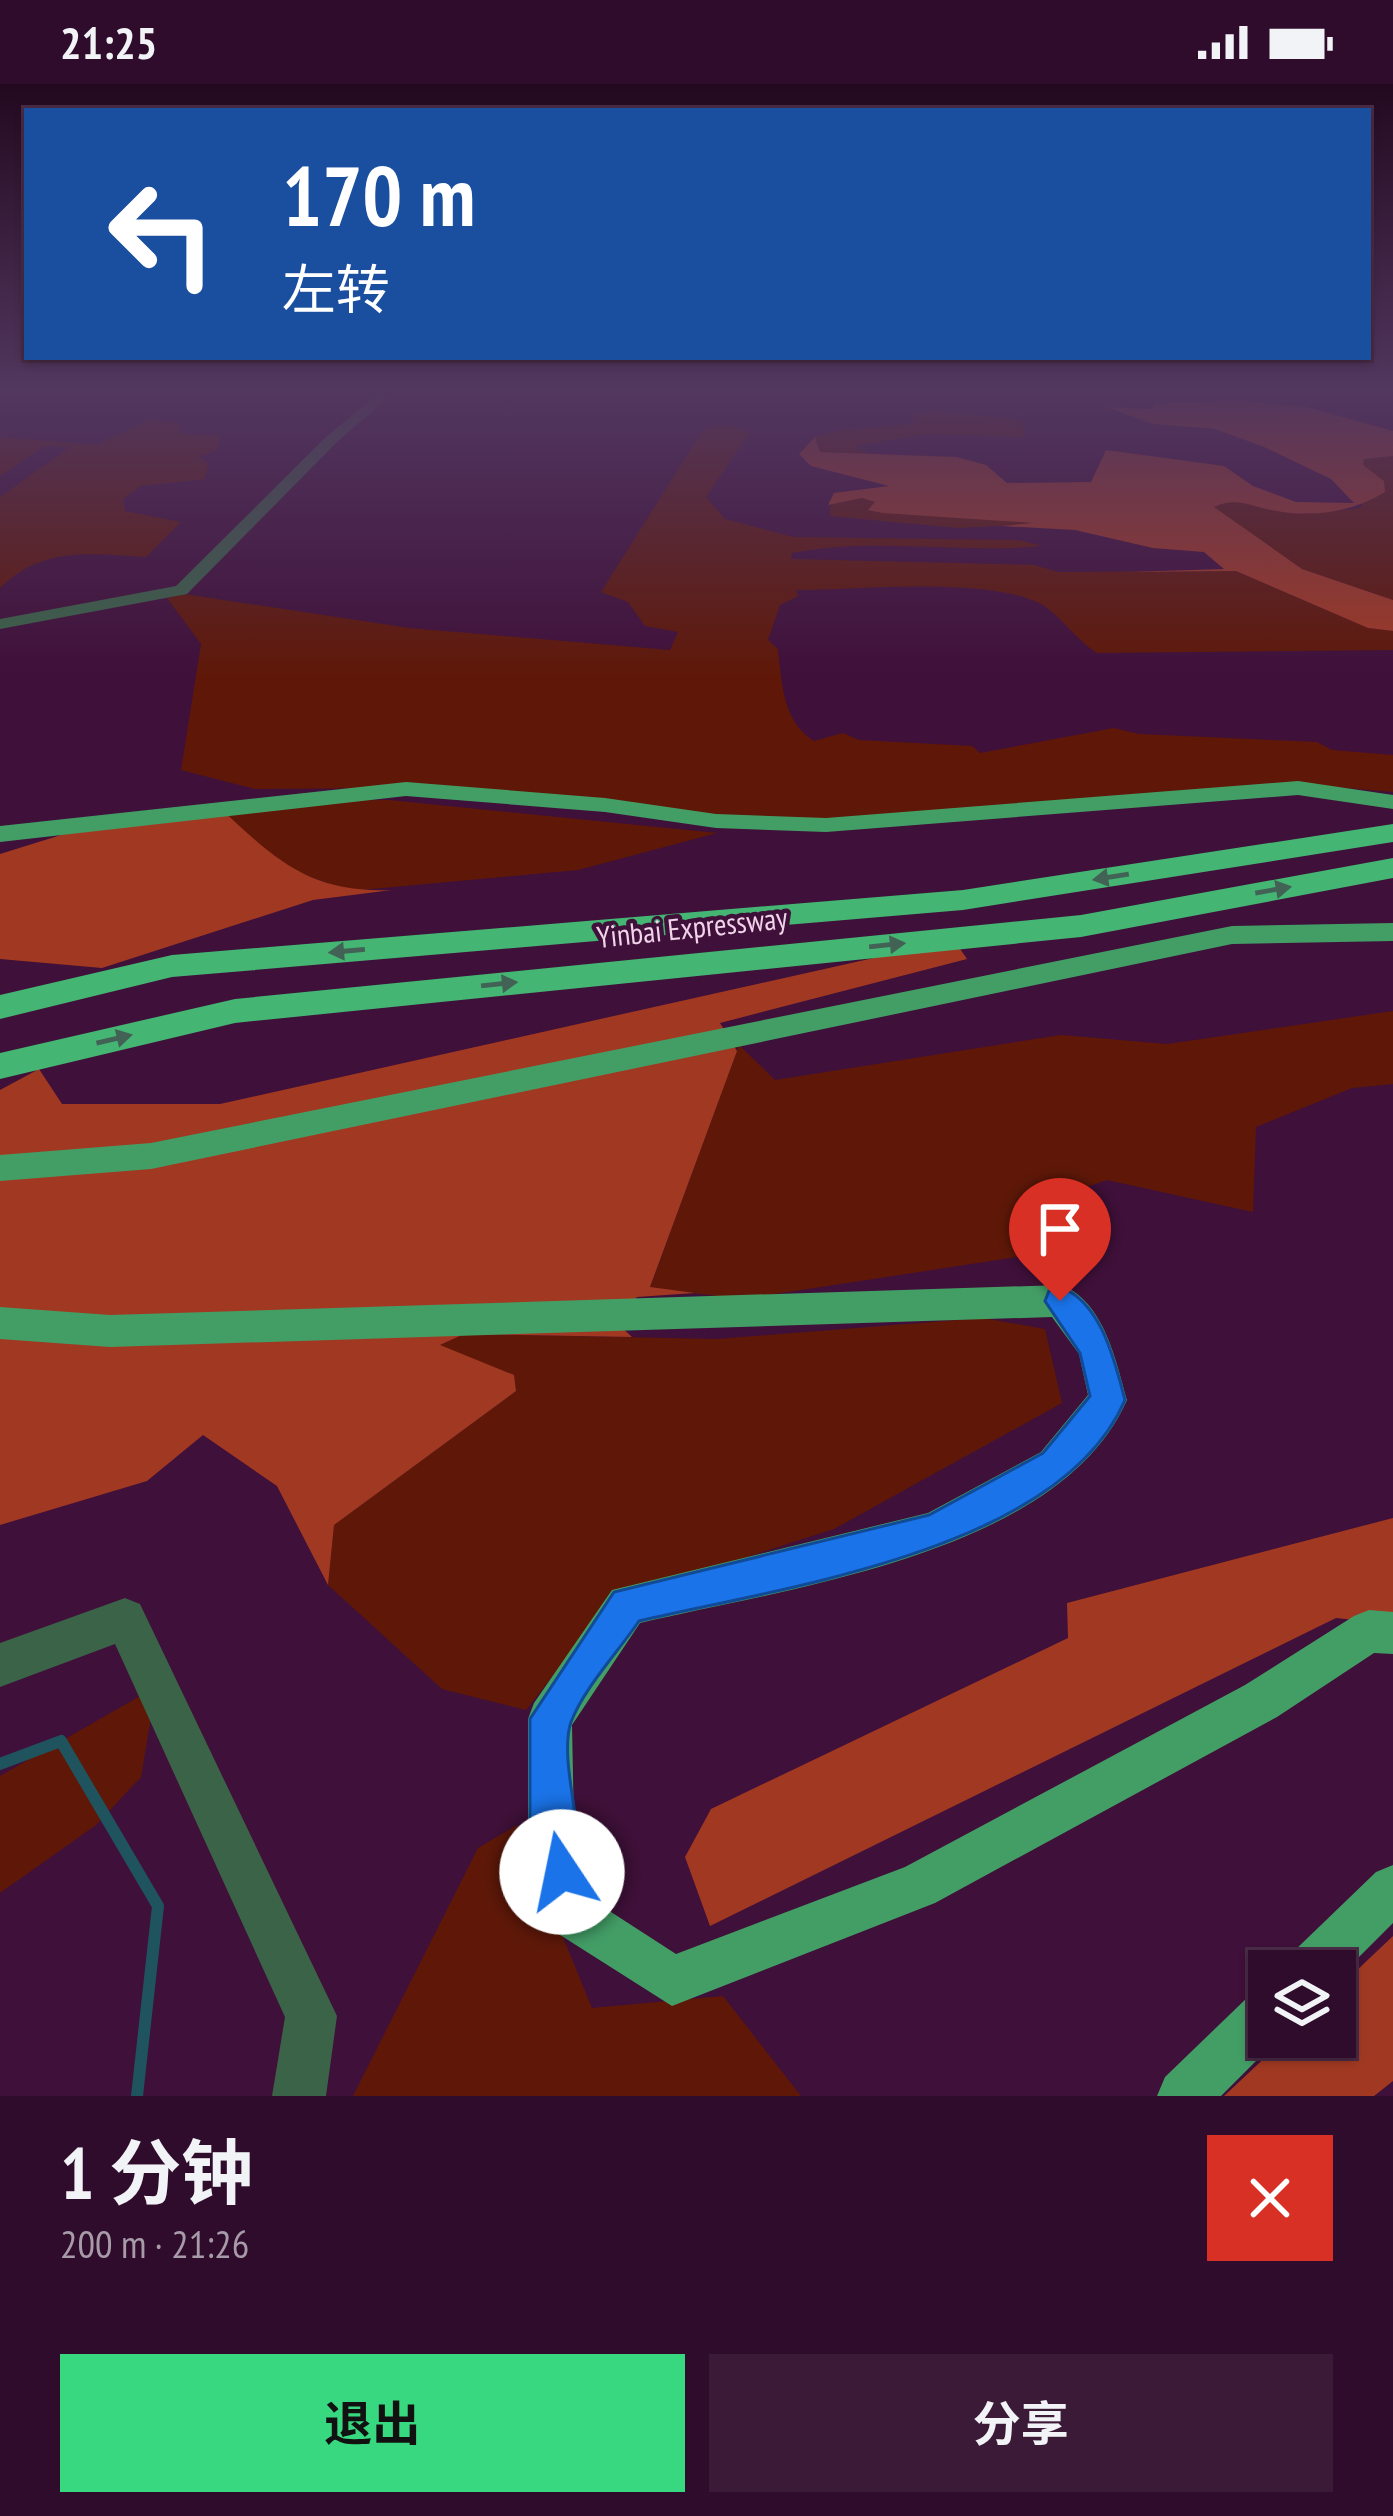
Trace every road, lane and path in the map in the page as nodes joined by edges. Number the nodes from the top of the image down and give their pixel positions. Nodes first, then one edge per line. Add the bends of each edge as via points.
1 (283, 488) edge
2 (0, 624) edge
3 (1393, 802) edge
4 (0, 833) edge
5 (1393, 833) edge
6 (1393, 868) edge
7 (1393, 932) edge
8 (0, 1007) edge
9 (0, 1066) edge
10 (0, 1168) edge
11 (0, 1323) edge
12 (1393, 1634) edge
13 (0, 1665) edge
14 (1393, 1888) edge
15 (1331, 1950) edge
16 (1248, 2033) edge
17 (299, 2096) edge
18 (1184, 2096) edge

1 - 2 street via 181,590
3 - 4 main road via 1298,788 826,825 406,789
5 -> 8 highway, Yinbai Expressway via 963,899 172,966
9 -> 6 highway, Yinbai Expressway via 235,1010 1081,926
7 - 10 main road via 1232,935 151,1156
11 - 12 main road via 110,1331 1060,1301 1094,1347 1108,1400 1055,1466 934,1532 627,1605 550,1719 551,1827 574,1916 672,1981 919,1886 1261,1700 1369,1631
13 - 17 street via 125,1619 310,2016
14 - 15 main road
16 - 18 main road

